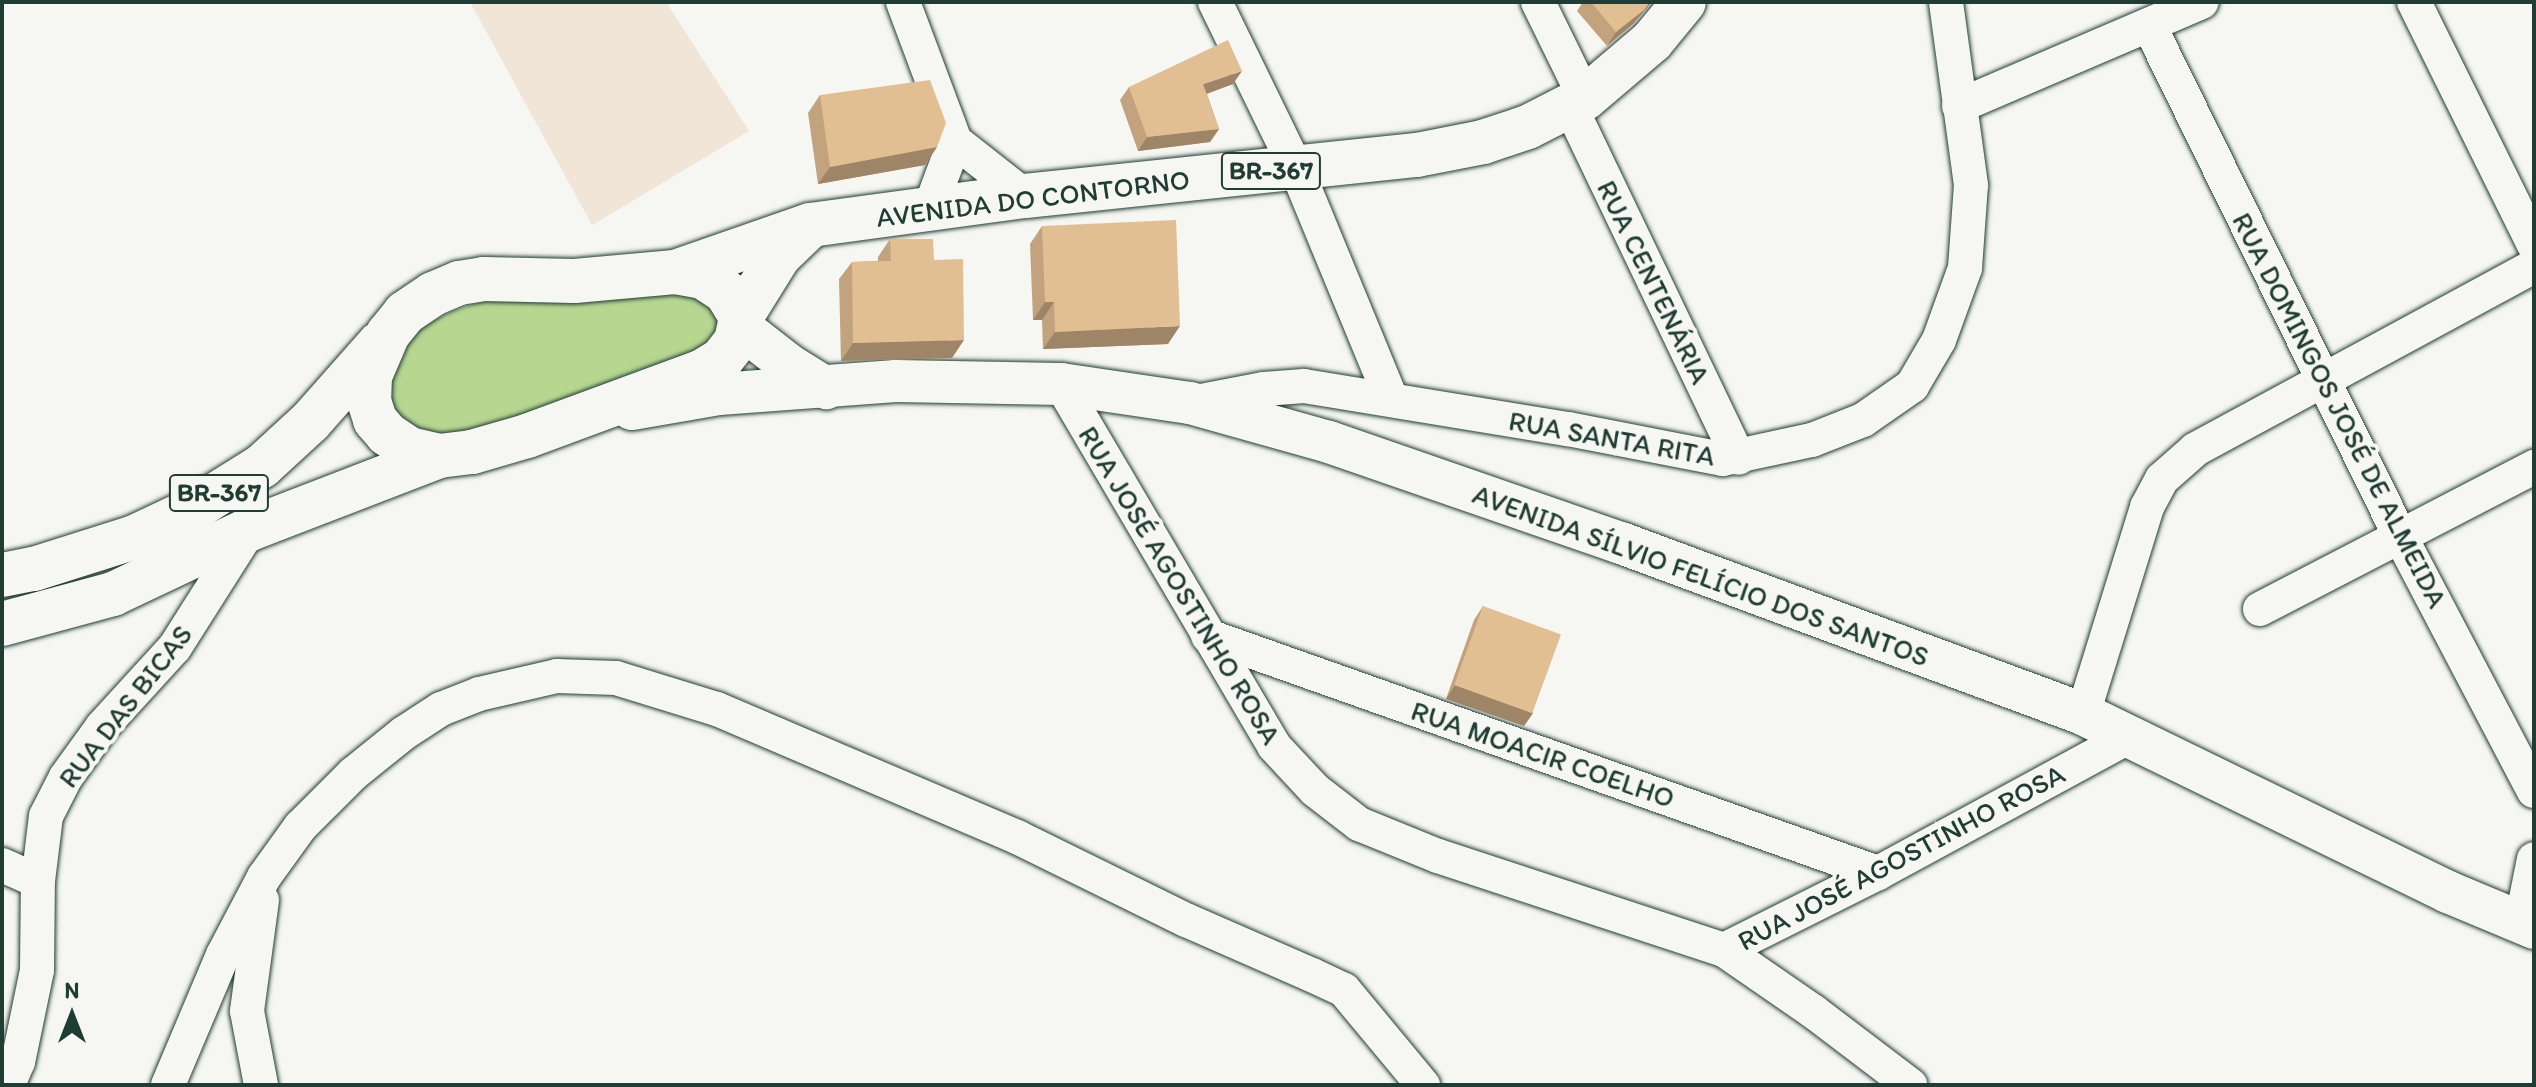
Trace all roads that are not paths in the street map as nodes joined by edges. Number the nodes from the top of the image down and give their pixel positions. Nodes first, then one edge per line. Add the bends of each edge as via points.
1 (903, 2) edge
2 (1215, 2) edge
3 (1538, 2) edge
4 (1684, 2) edge
5 (1946, 2) edge
6 (2202, 2) edge
7 (2414, 2) edge
8 (2150, 27) junction
9 (1577, 102) junction
10 (1959, 106) junction
11 (955, 141) junction
12 (1296, 168) junction
13 (1025, 196) junction
14 (930, 208) junction
15 (810, 225) junction
16 (2534, 245) edge
17 (2534, 266) edge
18 (675, 272) junction
19 (740, 322) junction
20 (388, 334) junction
21 (2323, 380) junction
22 (1061, 384) junction
23 (826, 388) junction
24 (1391, 399) junction
25 (1190, 403) junction
26 (550, 428) junction
27 (439, 456) junction
28 (1739, 458) junction
29 (2534, 467) edge
30 (250, 529) junction
31 (2400, 536) junction
32 (2, 575) edge
33 (2260, 609) dead end
34 (2, 624) edge
35 (1208, 636) junction
36 (2083, 714) junction
37 (2128, 737) junction
38 (2534, 791) edge
39 (2534, 859) edge
40 (2, 865) edge
41 (1878, 873) junction
42 (264, 877) junction
43 (38, 881) junction
44 (2528, 926) edge
45 (1724, 950) junction
46 (8, 1085) edge
47 (168, 1085) edge
48 (261, 1085) edge
49 (1423, 1085) edge
50 (1910, 1085) edge

1 - 11 street
2 - 12 street
3 - 9 street, RUA CENTENÁRIA
4 - 9 highway, AVENIDA DO CONTORNO / BR-367 via 1641,51
5 - 10 street, RUA SANTA RITA
6 - 8 street
7 - 16 street
8 - 10 street
8 - 21 street, RUA DOMINGOS JOSÉ DE ALMEIDA
9 - 12 highway, AVENIDA DO CONTORNO / BR-367 via 1515,132 1452,150
9 - 28 street, RUA CENTENÁRIA
10 - 28 street, RUA SANTA RITA via 1971,185 1965,268 1939,340 1912,386 1863,420 1812,440
11 - 13 street
11 - 14 street
12 - 13 highway, AVENIDA DO CONTORNO / BR-367
12 - 24 street
13 - 14 highway, AVENIDA DO CONTORNO / BR-367
14 - 15 highway, AVENIDA DO CONTORNO / BR-367
15 - 18 highway, BR-367
15 - 19 highway, BR-367 via 779,256
17 - 21 street
18 - 19 highway, BR-367 via 703,277 726,292
18 - 20 highway, BR-367 via 459,283 405,313
19 - 23 main road
19 - 26 highway, BR-367 via 736,341 703,371
20 - 27 highway, BR-367 via 370,376 375,420 409,449
20 - 32 highway, BR-367 via 272,457 202,504 135,537
21 - 31 street, RUA DOMINGOS JOSÉ DE ALMEIDA
21 - 36 street via 2196,449 2162,479 2147,507
22 - 23 main road, AVENIDA SÍLVIO FELÍCIO DOS SANTOS via 896,381
22 - 25 main road, AVENIDA SÍLVIO FELÍCIO DOS SANTOS
22 - 35 street, RUA JOSÉ AGOSTINHO ROSA
23 - 26 main road, AVENIDA SÍLVIO FELÍCIO DOS SANTOS via 719,394
24 - 25 street, RUA SANTA RITA via 1304,386
24 - 28 street, RUA SANTA RITA via 1704,458
25 - 36 main road, AVENIDA SÍLVIO FELÍCIO DOS SANTOS via 1373,457 1621,543
26 - 27 highway, BR-367 via 472,452
27 - 30 highway, BR-367
29 - 31 street
30 - 34 highway, BR-367 via 113,594
30 - 43 street, RUA DAS BICAS via 175,647 102,727 66,777 46,816
31 - 33 street
31 - 38 street, RUA DOMINGOS JOSÉ DE ALMEIDA
35 - 41 street, RUA MOACIR COELHO
35 - 45 street, RUA JOSÉ AGOSTINHO ROSA via 1274,746 1315,790 1359,824 1438,856
36 - 37 main road, AVENIDA SÍLVIO FELÍCIO DOS SANTOS
37 - 41 street, RUA JOSÉ AGOSTINHO ROSA
37 - 44 main road, AVENIDA SÍLVIO FELÍCIO DOS SANTOS
39 - 44 street
40 - 43 street
41 - 45 street, RUA JOSÉ AGOSTINHO ROSA
42 - 47 street via 223,955
42 - 48 street via 247,1011
42 - 49 street via 300,827 353,774 441,709 479,694 557,676 616,678 717,709 847,763 1344,990
43 - 46 street, RUA DAS BICAS via 37,970 18,1062
45 - 50 street

